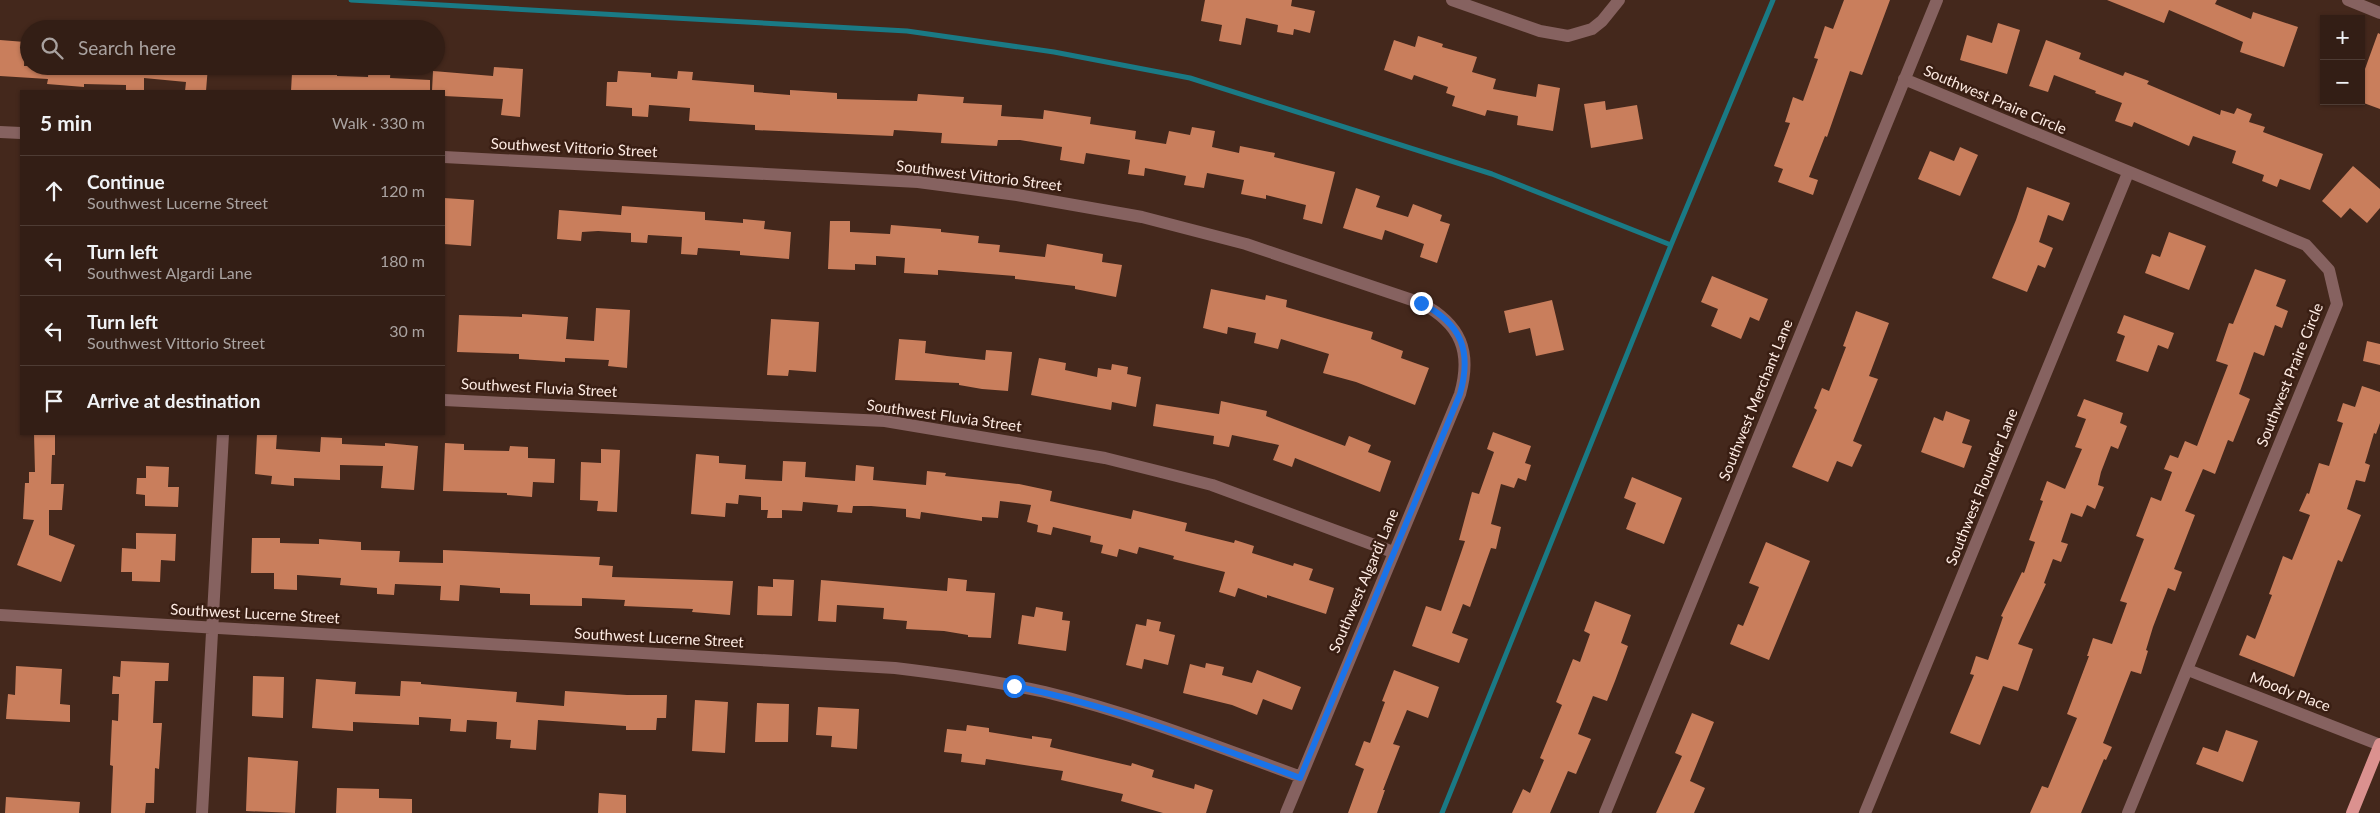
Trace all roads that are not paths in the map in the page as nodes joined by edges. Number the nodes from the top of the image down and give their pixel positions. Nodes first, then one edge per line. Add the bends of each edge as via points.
1 (1452, 0) edge
2 (1619, 0) edge
3 (1937, 0) edge
4 (2348, 0) edge
5 (2380, 13) edge
6 (1904, 80) junction
7 (0, 132) edge
8 (20, 133) edge
9 (445, 157) edge
10 (2128, 173) junction
11 (1466, 360) joint
12 (445, 400) edge
13 (222, 435) edge
14 (1393, 552) junction
15 (0, 615) edge
16 (211, 628) junction
17 (2188, 670) junction
18 (2380, 745) edge
19 (1300, 778) junction
20 (202, 808) edge
21 (1286, 813) edge
22 (1605, 813) edge
23 (1865, 813) edge
24 (2128, 813) edge
25 (2352, 813) edge

1 - 2 street via 1540,31 1568,36 1602,21
3 - 6 street, Southwest Merchant Lane
4 - 5 street
6 - 10 street, Southwest Praire Circle
6 - 22 street, Southwest Merchant Lane
7 - 8 street
9 - 11 street, Southwest Vittorio Street via 918,182 1142,217 1246,244 1421,303 1448,321 1462,345
10 - 17 street, Southwest Praire Circle via 2306,245 2329,270 2337,304
10 - 23 street, Southwest Flounder Lane
11 - 14 street, Southwest Algardi Lane via 1460,394
12 - 14 street, Southwest Fluvia Street via 885,421 1105,458 1161,472 1212,486
13 - 16 street
14 - 19 street, Southwest Algardi Lane
15 - 16 street, Southwest Lucerne Street
16 - 19 street, Southwest Lucerne Street via 895,668 948,675 1014,686 1151,722
16 - 20 street
17 - 18 street, Moody Place
17 - 24 street, Southwest Praire Circle
18 - 25 main road
19 - 21 street, Southwest Algardi Lane

